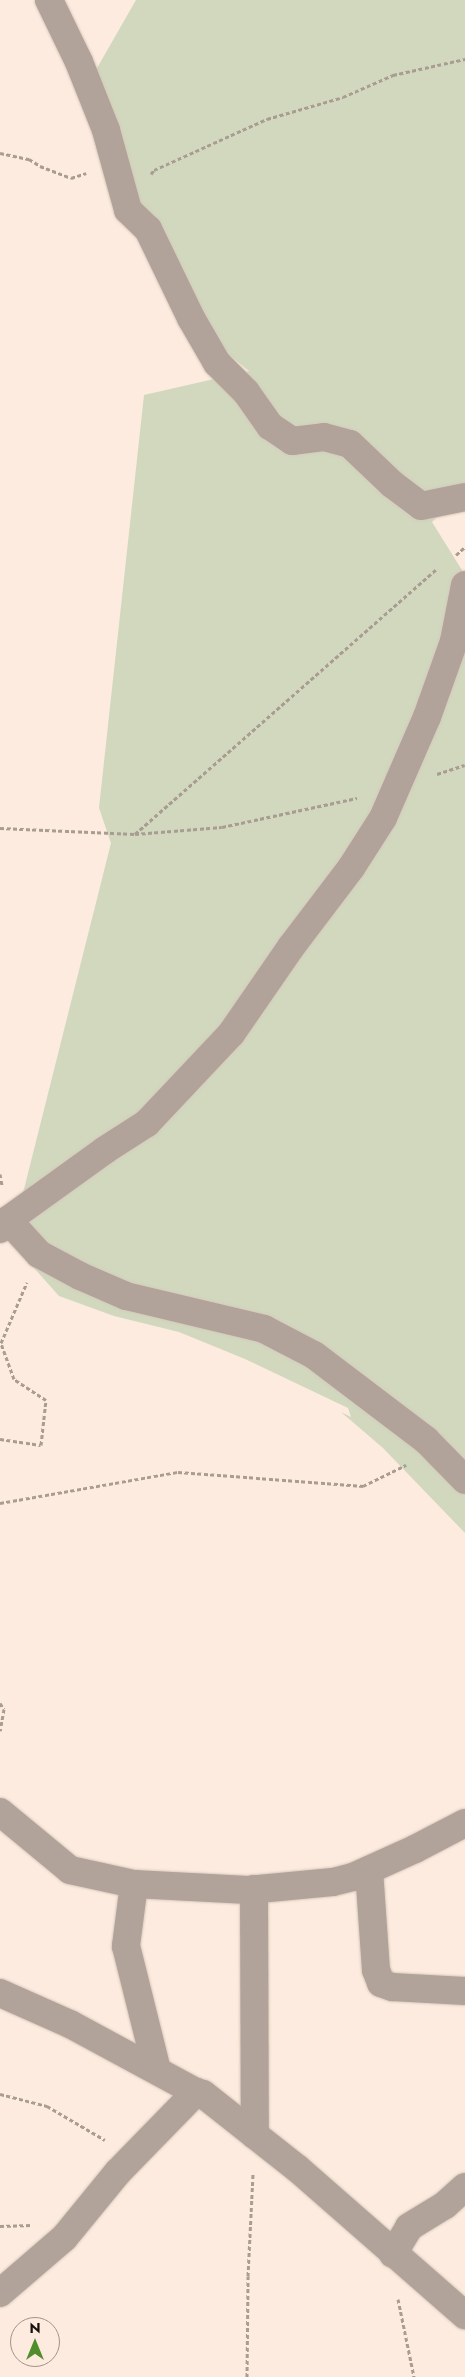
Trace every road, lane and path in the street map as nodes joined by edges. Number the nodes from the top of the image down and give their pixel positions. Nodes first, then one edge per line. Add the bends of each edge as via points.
1 (49, 0) edge
2 (465, 59) edge
3 (0, 154) edge
4 (125, 198) junction
5 (465, 497) edge
6 (465, 547) edge
7 (452, 558) dead end
8 (438, 568) dead end
9 (464, 602) edge
10 (460, 646) edge
11 (465, 765) edge
12 (395, 790) junction
13 (0, 828) edge
14 (135, 834) junction
15 (4, 1224) edge
16 (38, 1254) junction
17 (0, 1439) edge
18 (436, 1451) junction
19 (465, 1480) edge
20 (0, 1503) edge
21 (0, 1703) edge
22 (0, 1731) edge
23 (0, 1812) edge
24 (465, 1823) edge
25 (369, 1870) junction
26 (134, 1884) junction
27 (254, 1889) junction
28 (465, 1991) edge
29 (0, 1993) edge
30 (157, 2070) junction
31 (196, 2092) junction
32 (0, 2094) edge
33 (255, 2135) junction
34 (134, 2157) junction
35 (465, 2187) edge
36 (455, 2212) edge
37 (393, 2254) junction
38 (0, 2294) edge
39 (465, 2315) edge
40 (247, 2377) edge
41 (414, 2377) edge

1 - 4 street via 83,70 106,130
2 - 4 path via 393,74 343,98 266,119 154,170
3 - 4 path via 29,159 71,178 93,170
4 - 5 street via 148,229 191,318 217,363 246,392 270,426 292,441 324,436 350,444 392,484 421,506
6 - 7 path
8 - 14 path
9 - 10 street
10 - 12 street
11 - 12 path
12 - 14 path via 222,827
12 - 15 street via 383,818 352,868 291,947 231,1034 147,1123
13 - 14 path
15 - 16 street
16 - 17 path via 1,1343 14,1379 46,1400 41,1445
16 - 18 street via 126,1296 264,1329 314,1355
18 - 19 street
18 - 20 path via 363,1486 178,1472
21 - 22 path via 4,1709
23 - 26 street via 70,1870
24 - 25 street
25 - 27 street via 333,1882
25 - 28 street via 376,1970 380,1983 392,1987
26 - 27 street
26 - 30 street via 126,1946
27 - 33 street
29 - 30 street via 70,2024
30 - 31 street
31 - 33 street via 203,2094
31 - 34 street
32 - 34 path via 47,2106
33 - 37 street
33 - 40 path
34 - 38 street via 64,2238
35 - 36 street
36 - 37 street via 409,2227
37 - 39 street
37 - 41 path via 394,2283

